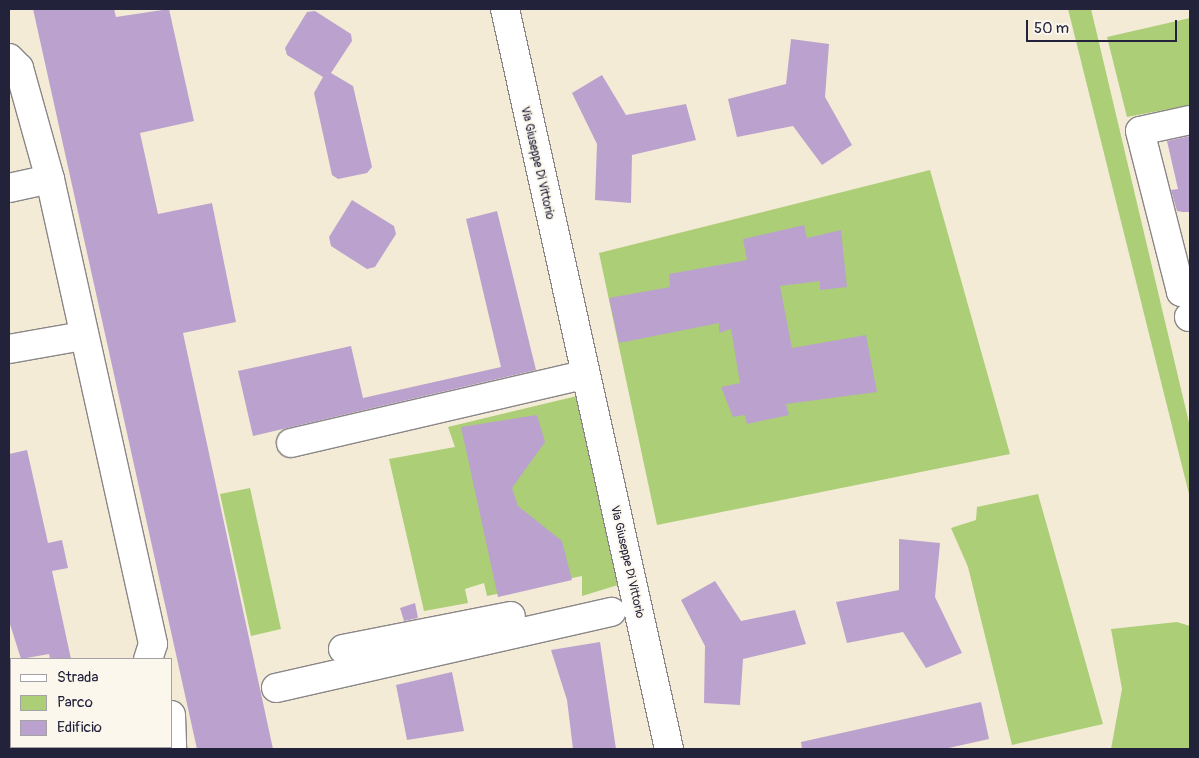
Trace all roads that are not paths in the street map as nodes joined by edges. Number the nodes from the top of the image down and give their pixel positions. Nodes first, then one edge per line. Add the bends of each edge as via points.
1 (506, 9) edge
2 (9, 58) edge
3 (1190, 120) edge
4 (50, 179) junction
5 (9, 188) edge
6 (1190, 290) edge
7 (83, 336) junction
8 (9, 349) edge
9 (584, 375) junction
10 (291, 444) dead end
11 (633, 592) junction
12 (611, 612) dead end
13 (343, 649) dead end
14 (148, 658) edge
15 (276, 688) dead end
16 (669, 749) edge

1 - 9 street, Via Giuseppe Di Vittorio
2 - 4 street via 19,68
3 - 6 street via 1140,130 1181,292
4 - 5 street
4 - 7 street
7 - 8 street
7 - 14 street via 153,644
9 - 10 street
9 - 11 street, Via Giuseppe Di Vittorio
11 - 13 street
11 - 16 street, Via Giuseppe Di Vittorio
12 - 15 street

